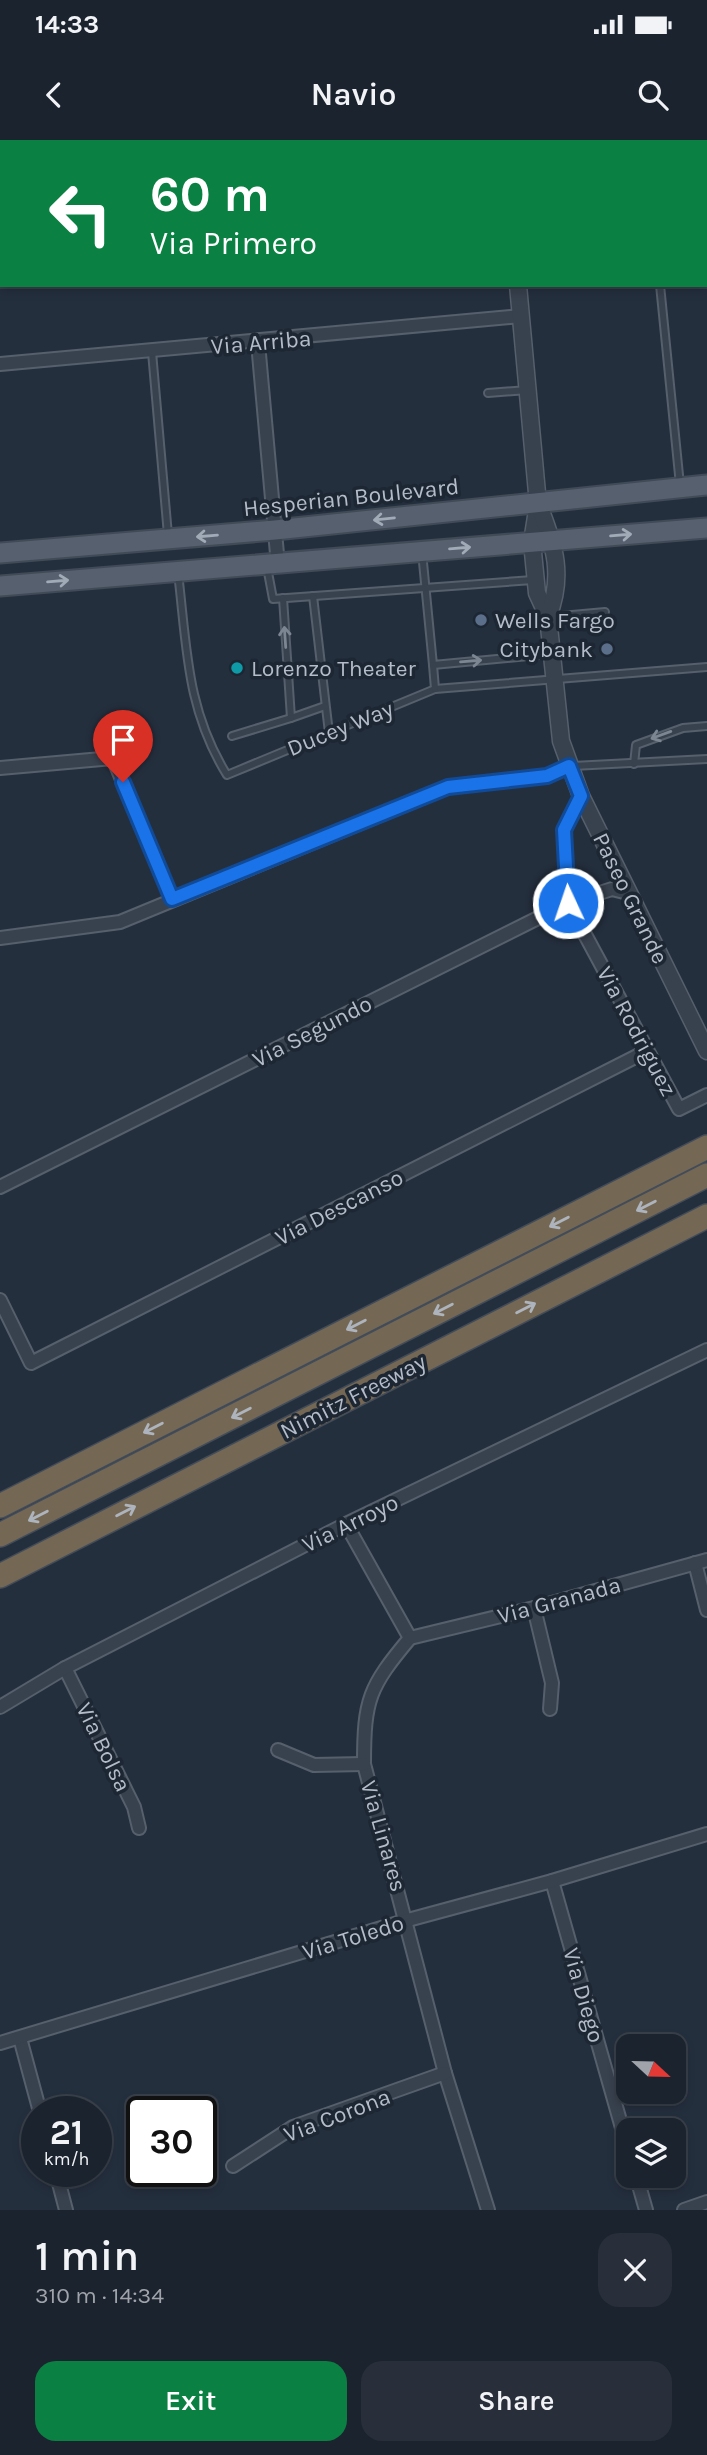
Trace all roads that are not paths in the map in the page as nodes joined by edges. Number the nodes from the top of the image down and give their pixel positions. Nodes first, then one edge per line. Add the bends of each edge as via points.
1 (518, 287) edge
2 (660, 287) edge
3 (521, 316) junction
4 (258, 343) junction
5 (152, 352) junction
6 (0, 365) edge
7 (528, 390) junction
8 (488, 393) dead end
9 (707, 485) edge
10 (680, 487) junction
11 (538, 503) junction
12 (707, 528) edge
13 (275, 530) junction
14 (168, 539) junction
15 (553, 540) junction
16 (532, 542) junction
17 (422, 551) junction
18 (0, 553) edge
19 (272, 566) junction
20 (178, 572) junction
21 (535, 580) junction
22 (0, 586) edge
23 (425, 586) junction
24 (313, 596) junction
25 (283, 598) junction
26 (605, 612) dead end
27 (548, 617) junction
28 (552, 654) junction
29 (433, 665) junction
30 (707, 667) edge
31 (554, 680) junction
32 (435, 689) junction
33 (325, 706) junction
34 (291, 718) junction
35 (707, 726) edge
36 (329, 733) junction
37 (232, 736) dead end
38 (707, 758) edge
39 (634, 764) junction
40 (569, 766) junction
41 (0, 768) edge
42 (581, 796) junction
43 (628, 893) junction
44 (172, 899) junction
45 (568, 903) junction
46 (0, 938) edge
47 (647, 1051) junction
48 (707, 1051) edge
49 (707, 1095) edge
50 (707, 1147) edge
51 (707, 1175) edge
52 (0, 1187) edge
53 (707, 1216) edge
54 (0, 1300) edge
55 (707, 1349) edge
56 (0, 1506) edge
57 (346, 1524) junction
58 (0, 1535) edge
59 (701, 1562) edge
60 (0, 1576) edge
61 (534, 1608) junction
62 (707, 1609) edge
63 (410, 1637) junction
64 (65, 1668) junction
65 (0, 1707) edge
66 (550, 1709) dead end
67 (278, 1750) dead end
68 (364, 1764) junction
69 (139, 1828) dead end
70 (707, 1834) edge
71 (552, 1881) junction
72 (408, 1920) junction
73 (20, 2038) junction
74 (0, 2043) edge
75 (445, 2073) junction
76 (36, 2096) edge
77 (619, 2118) edge
78 (233, 2166) dead end
79 (59, 2187) edge
80 (640, 2188) edge
81 (707, 2202) edge
82 (66, 2210) edge
83 (488, 2210) edge
84 (646, 2210) edge
85 (684, 2210) edge

1 - 3 street, Paseo Grande
2 - 10 lane
3 - 4 street, Via Arriba
3 - 7 street, Paseo Grande
4 - 5 street, Via Arriba
4 - 13 street
5 - 6 street, Via Arriba
5 - 14 lane
7 - 8 lane
7 - 11 street, Paseo Grande
9 - 10 main road, Hesperian Boulevard
10 - 11 main road, Hesperian Boulevard
11 -> 13 main road, Hesperian Boulevard
11 - 15 street, Paseo Grande
11 - 16 street, Paseo Grande
15 -> 12 main road
13 -> 14 main road, Hesperian Boulevard
13 - 19 street
14 - 18 main road, Hesperian Boulevard
15 - 16 main road
15 - 27 street, Paseo Grande via 558,592
17 -> 16 main road
16 - 21 street, Paseo Grande
17 - 19 main road
17 - 23 lane
19 - 20 main road
19 - 25 lane via 274,599
22 -> 20 main road
20 - 36 lane, Ducey Way via 194,703 211,750 227,775
21 - 23 lane
21 - 27 street, Paseo Grande
23 - 24 lane
23 - 29 lane
24 - 25 lane
24 - 33 lane
34 -> 25 lane
26 - 27 lane
27 - 28 street, Paseo Grande
29 -> 28 lane
28 - 31 street, Paseo Grande
29 - 32 lane
30 - 31 lane, Ducey Way
31 - 32 lane, Ducey Way
31 - 40 street, Paseo Grande via 561,741
32 - 36 lane, Ducey Way
33 - 34 lane
33 - 36 lane
34 - 37 lane
35 -> 39 lane via 683,728 636,745
38 - 39 lane
39 - 40 lane
40 - 42 street, Paseo Grande
40 - 44 street via 547,776 448,787
41 - 44 street via 113,758
42 - 43 street, Paseo Grande
42 - 45 street, Via Rodriguez via 564,830
43 - 45 street, Via Segundo via 612,889
43 - 48 street, Paseo Grande
44 - 46 street via 120,922
45 - 47 street, Via Rodriguez
45 - 52 street, Via Segundo
47 - 49 street, Via Rodriguez via 679,1109
47 - 54 street, Via Descanso via 31,1363
50 -> 56 highway
51 -> 58 highway
60 -> 53 highway, Nimitz Freeway
55 - 57 street, Via Arroyo
57 - 63 street
57 - 64 street, Via Arroyo
59 - 61 street, Via Granada
59 - 62 street
61 - 63 street, Via Granada
61 - 66 street via 552,1683
63 - 68 street, Via Linares via 375,1685 364,1716
64 - 65 street, Via Arroyo
64 - 69 street, Via Bolsa via 134,1807
67 - 68 street via 314,1765
68 - 72 street, Via Linares
70 - 71 street, Via Toledo
71 - 72 street, Via Toledo
71 - 77 street, Via Diego
72 - 73 street, Via Toledo
72 - 75 street, Via Linares
73 - 74 street, Via Toledo
73 - 76 street
75 - 78 street, Via Corona via 293,2127
75 - 83 street, Via Linares
79 - 82 street
80 - 84 street
81 - 85 street

